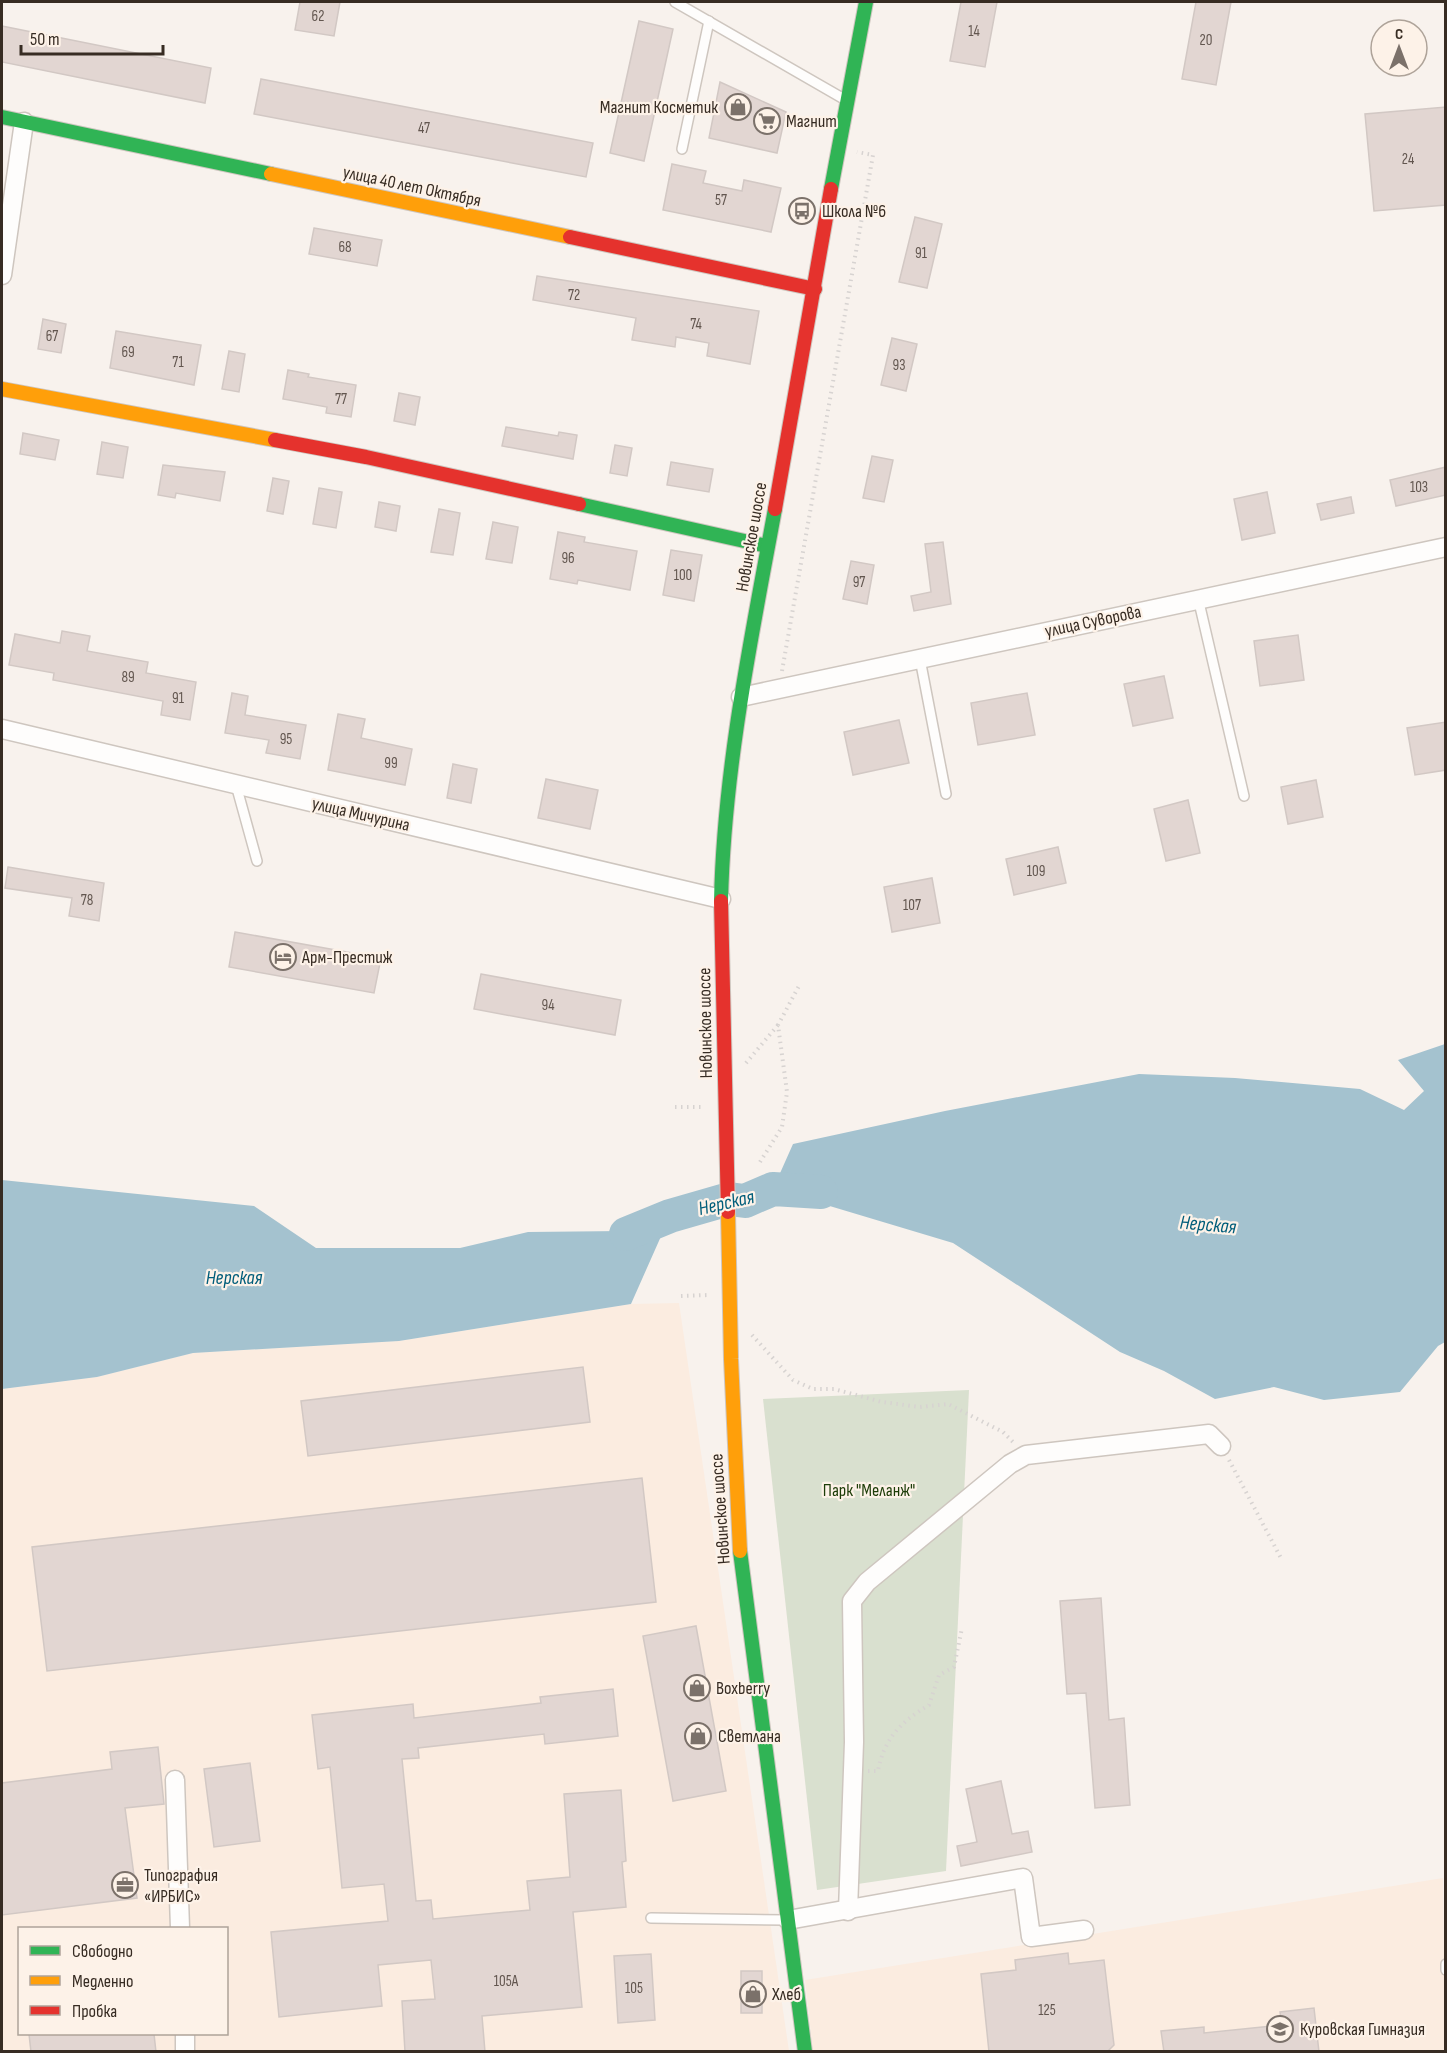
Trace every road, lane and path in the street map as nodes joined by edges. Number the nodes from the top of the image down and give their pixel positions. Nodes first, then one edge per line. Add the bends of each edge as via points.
1 (675, 2) edge
2 (866, 2) edge
3 (709, 21) junction
4 (846, 101) junction
5 (2, 117) edge
6 (24, 122) junction
7 (837, 148) junction
8 (682, 149) dead end
9 (2, 275) edge
10 (815, 289) junction
11 (2, 389) edge
12 (767, 546) junction
13 (1446, 547) edge
14 (1198, 598) junction
15 (920, 658) junction
16 (779, 690) junction
17 (741, 697) junction
18 (2, 729) edge
19 (236, 785) junction
20 (946, 794) dead end
21 (1244, 796) dead end
22 (258, 861) dead end
23 (721, 899) junction
24 (800, 984) dead end
25 (778, 1025) junction
26 (743, 1066) dead end
27 (675, 1107) dead end
28 (719, 1108) junction
29 (760, 1162) dead end
30 (724, 1295) junction
31 (681, 1296) dead end
32 (747, 1330) dead end
33 (1221, 1446) joint
34 (1026, 1455) junction
35 (1282, 1560) dead end
36 (962, 1628) dead end
37 (853, 1771) junction
38 (175, 1780) dead end
39 (848, 1911) junction
40 (651, 1918) dead end
41 (788, 1920) junction
42 (180, 1927) edge
43 (1084, 1930) dead end
44 (1446, 1964) edge
45 (1446, 1970) edge
46 (184, 2035) edge
47 (185, 2052) edge
48 (805, 2052) edge

1 - 3 lane
2 - 4 street, Новинское шоссе
3 - 4 lane
3 - 8 lane
4 - 7 street, Новинское шоссе
5 - 6 street, улица 40 лет Октября
6 - 9 street
6 - 10 street, улица 40 лет Октября
7 - 10 street, Новинское шоссе
7 - 16 path via 873,155
10 - 12 street, Новинское шоссе
11 - 12 street via 366,457
12 - 17 street, Новинское шоссе
13 - 14 street, улица Суворова
14 - 15 street, улица Суворова
14 - 21 lane
15 - 16 street, улица Суворова
15 - 20 lane
16 - 17 street, улица Суворова
17 - 23 street, Новинское шоссе via 728,790
18 - 19 street, улица Мичурина
19 - 22 lane
19 - 23 street, улица Мичурина
23 - 28 street, Новинское шоссе
24 - 25 path
25 - 26 path
25 - 29 path via 787,1092 782,1127
27 - 28 path
28 - 30 street, Новинское шоссе
30 - 31 path
30 - 41 street, Новинское шоссе via 741,1569
32 - 34 path via 793,1380 813,1389 834,1389 920,1407 948,1404 1003,1432
33 - 34 street via 1209,1434
33 - 35 path
34 - 37 street via 867,1582 852,1601
36 - 37 path via 954,1667 939,1675 929,1705 905,1719 882,1752 878,1771
37 - 39 street
38 - 42 street
39 - 41 street
39 - 43 street via 1023,1878 1031,1937
40 - 41 lane
41 - 48 street, Новинское шоссе
44 - 45 lane
46 - 47 street

